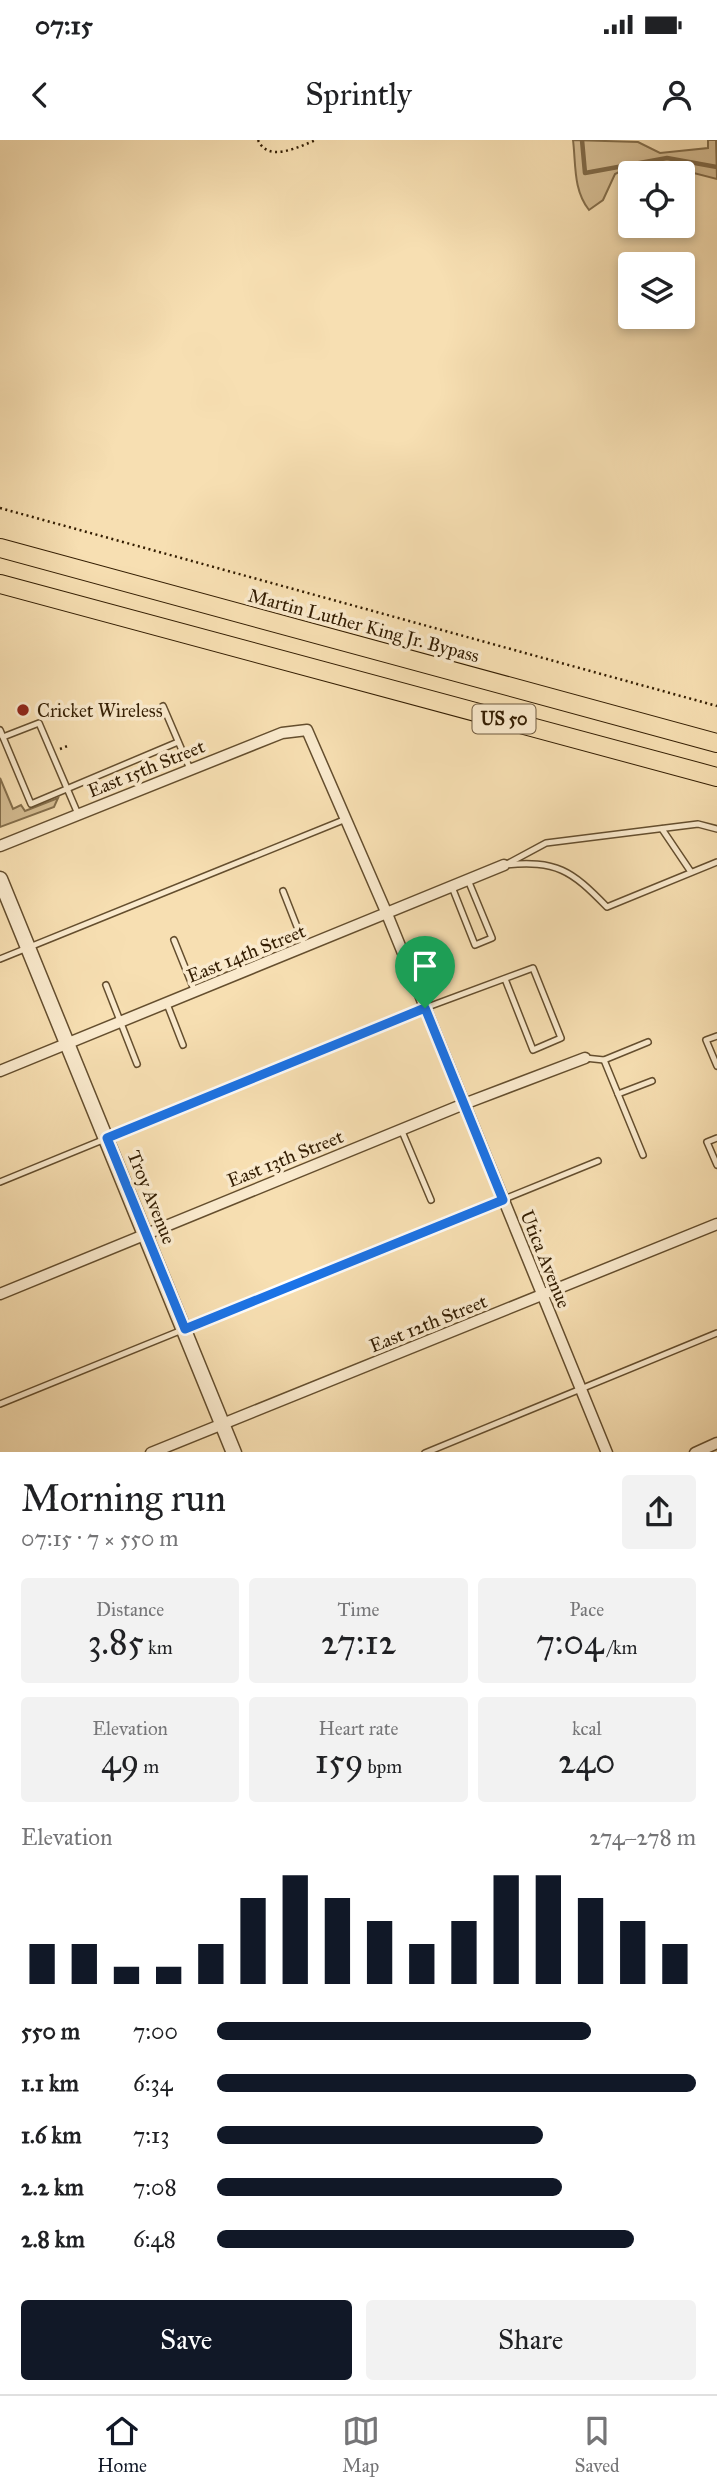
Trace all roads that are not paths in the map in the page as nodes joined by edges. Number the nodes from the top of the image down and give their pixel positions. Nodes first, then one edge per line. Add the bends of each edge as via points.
1 (0, 548) edge
2 (0, 584) edge
3 (163, 706) dead end
4 (0, 730) edge
5 (307, 730) joint
6 (3, 737) junction
7 (178, 742) junction
8 (717, 743) edge
9 (190, 769) junction
10 (717, 777) edge
11 (67, 789) junction
12 (78, 814) junction
13 (346, 819) junction
14 (662, 829) junction
15 (717, 829) edge
16 (0, 846) edge
17 (717, 862) edge
18 (504, 865) junction
19 (691, 872) junction
20 (0, 879) edge
21 (468, 880) junction
22 (452, 887) junction
23 (282, 891) dead end
24 (387, 914) junction
25 (174, 940) dead end
26 (28, 947) junction
27 (305, 948) junction
28 (0, 959) edge
29 (505, 979) junction
30 (106, 985) dead end
31 (195, 992) junction
32 (167, 1004) junction
33 (425, 1008) junction
34 (121, 1022) junction
35 (717, 1036) edge
36 (648, 1042) dead end
37 (68, 1044) junction
38 (183, 1045) dead end
39 (585, 1058) joint
40 (604, 1060) junction
41 (137, 1064) dead end
42 (717, 1066) edge
43 (0, 1071) edge
44 (652, 1081) dead end
45 (618, 1094) junction
46 (464, 1104) junction
47 (401, 1129) junction
48 (107, 1138) junction
49 (717, 1138) edge
50 (643, 1155) dead end
51 (598, 1161) dead end
52 (717, 1165) edge
53 (0, 1182) edge
54 (431, 1200) dead end
55 (503, 1200) junction
56 (717, 1224) edge
57 (147, 1234) junction
58 (0, 1294) edge
59 (542, 1296) junction
60 (185, 1329) junction
61 (717, 1333) edge
62 (581, 1389) junction
63 (0, 1404) edge
64 (223, 1423) junction
65 (717, 1443) edge
66 (151, 1452) edge
67 (234, 1452) edge
68 (425, 1452) edge
69 (607, 1452) edge
70 (695, 1452) edge

1 - 8 highway, Martin Luther King Jr. Bypass / US 50
2 - 10 highway, US 50
3 - 7 lane
4 - 6 lane
5 - 9 street, East 15th Street via 282,733
5 - 13 street, Utica Avenue
6 - 11 lane via 39,723
6 - 11 lane via 31,804
7 - 9 lane
7 - 11 lane
9 - 12 street, East 15th Street
11 - 12 lane
12 - 16 street, East 15th Street
13 - 24 street, Utica Avenue
13 - 26 lane
14 - 15 lane via 698,824
14 - 18 lane via 547,843
14 - 19 lane
17 - 19 lane
18 - 19 lane via 559,867 607,907
18 - 21 street, East 14th Street
20 - 26 street, Troy Avenue
21 - 22 street, East 14th Street
21 - 22 lane via 492,938 475,945
22 - 24 street, East 14th Street
23 - 27 lane
24 - 27 street, East 14th Street
24 - 33 street, Utica Avenue
25 - 31 lane
26 - 28 lane
26 - 37 street, Troy Avenue
27 - 31 street, East 14th Street
29 - 29 lane via 533,1049 561,1038 533,968
29 - 33 lane
30 - 34 lane
31 - 32 street, East 14th Street
32 - 34 street, East 14th Street
32 - 38 lane
33 - 46 street, Utica Avenue
33 - 48 lane
34 - 37 street, East 14th Street
34 - 41 lane
35 - 42 lane via 706,1040
36 - 40 lane
37 - 43 street, East 14th Street
37 - 48 street, Troy Avenue
39 - 40 lane
39 - 46 street, East 13th Street
40 - 45 lane
44 - 45 lane
45 - 50 lane
46 - 47 street, East 13th Street
46 - 55 street, Utica Avenue
47 - 54 lane
47 - 57 street, East 13th Street
48 - 53 lane
48 - 57 street, Troy Avenue
49 - 52 lane via 708,1142
51 - 55 lane
55 - 59 street, Utica Avenue
55 - 60 lane
56 - 59 street, East 12th Street
57 - 58 street, East 13th Street
57 - 60 street, Troy Avenue
59 - 62 street, Utica Avenue
59 - 64 street, East 12th Street
60 - 63 lane
60 - 64 street, Troy Avenue
61 - 62 lane
62 - 68 lane
62 - 69 street, Utica Avenue
64 - 66 street, East 12th Street
64 - 67 street, Troy Avenue
65 - 70 street

